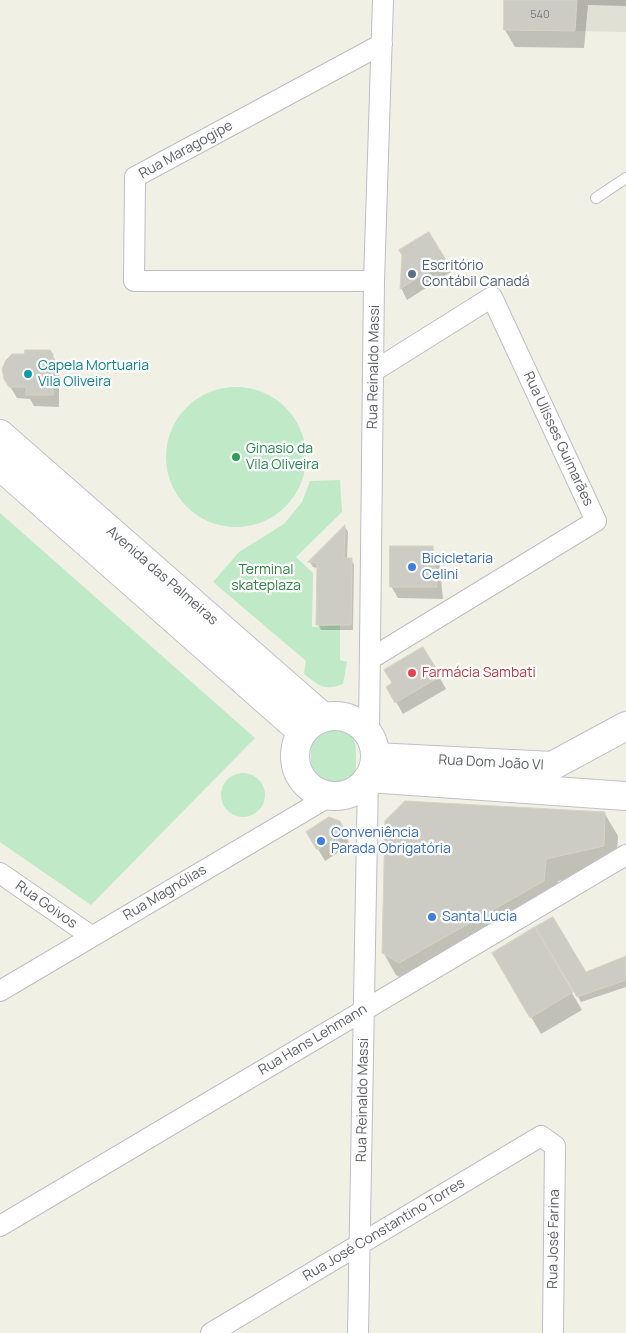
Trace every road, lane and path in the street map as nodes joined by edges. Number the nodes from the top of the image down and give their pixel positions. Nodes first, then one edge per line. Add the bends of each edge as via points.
1 (383, 0) edge
2 (382, 44) junction
3 (626, 178) edge
4 (596, 198) dead end
5 (374, 281) junction
6 (374, 372) junction
7 (0, 434) edge
8 (0, 466) edge
9 (370, 659) junction
10 (313, 725) junction
11 (626, 726) edge
12 (371, 756) junction
13 (330, 796) junction
14 (626, 796) edge
15 (626, 855) edge
16 (0, 873) edge
17 (91, 936) junction
18 (0, 991) edge
19 (365, 1009) junction
20 (555, 1146) joint
21 (0, 1226) edge
22 (359, 1245) junction
23 (211, 1333) edge
24 (358, 1333) edge
25 (553, 1333) edge

1 - 2 street, Rua Reinaldo Massi
2 - 5 street, Rua Reinaldo Massi
2 - 5 street, Rua Maragogipe via 135,177 134,281
3 - 4 lane
5 - 6 street, Rua Reinaldo Massi
6 - 9 street, Rua Reinaldo Massi
6 - 9 street, Rua Ulisses Guimarães via 492,297 596,521
7 - 10 street, Avenida das Palmeiras
8 - 10 street, Avenida das Palmeiras
9 - 12 street, Rua Reinaldo Massi
10 - 12 street via 336,716 349,718 361,725
10 - 13 street via 296,743 296,767 308,786
11 - 12 street, Rua Dom João VI via 552,766
12 - 13 street via 361,786 352,793
12 - 14 street, Rua Dom João VI
12 - 19 street, Rua Reinaldo Massi
13 - 17 street, Rua Magnólias
15 - 19 street, Rua Hans Lehmann
16 - 17 street, Rua Goivos
17 - 18 street, Rua Magnólias
19 - 21 street, Rua Hans Lehmann
19 - 22 street, Rua Reinaldo Massi
20 - 22 street, Rua José Constantino Torres via 541,1136
20 - 25 street, Rua José Farina
22 - 23 street, Rua José Constantino Torres
22 - 24 street, Rua Reinaldo Massi

